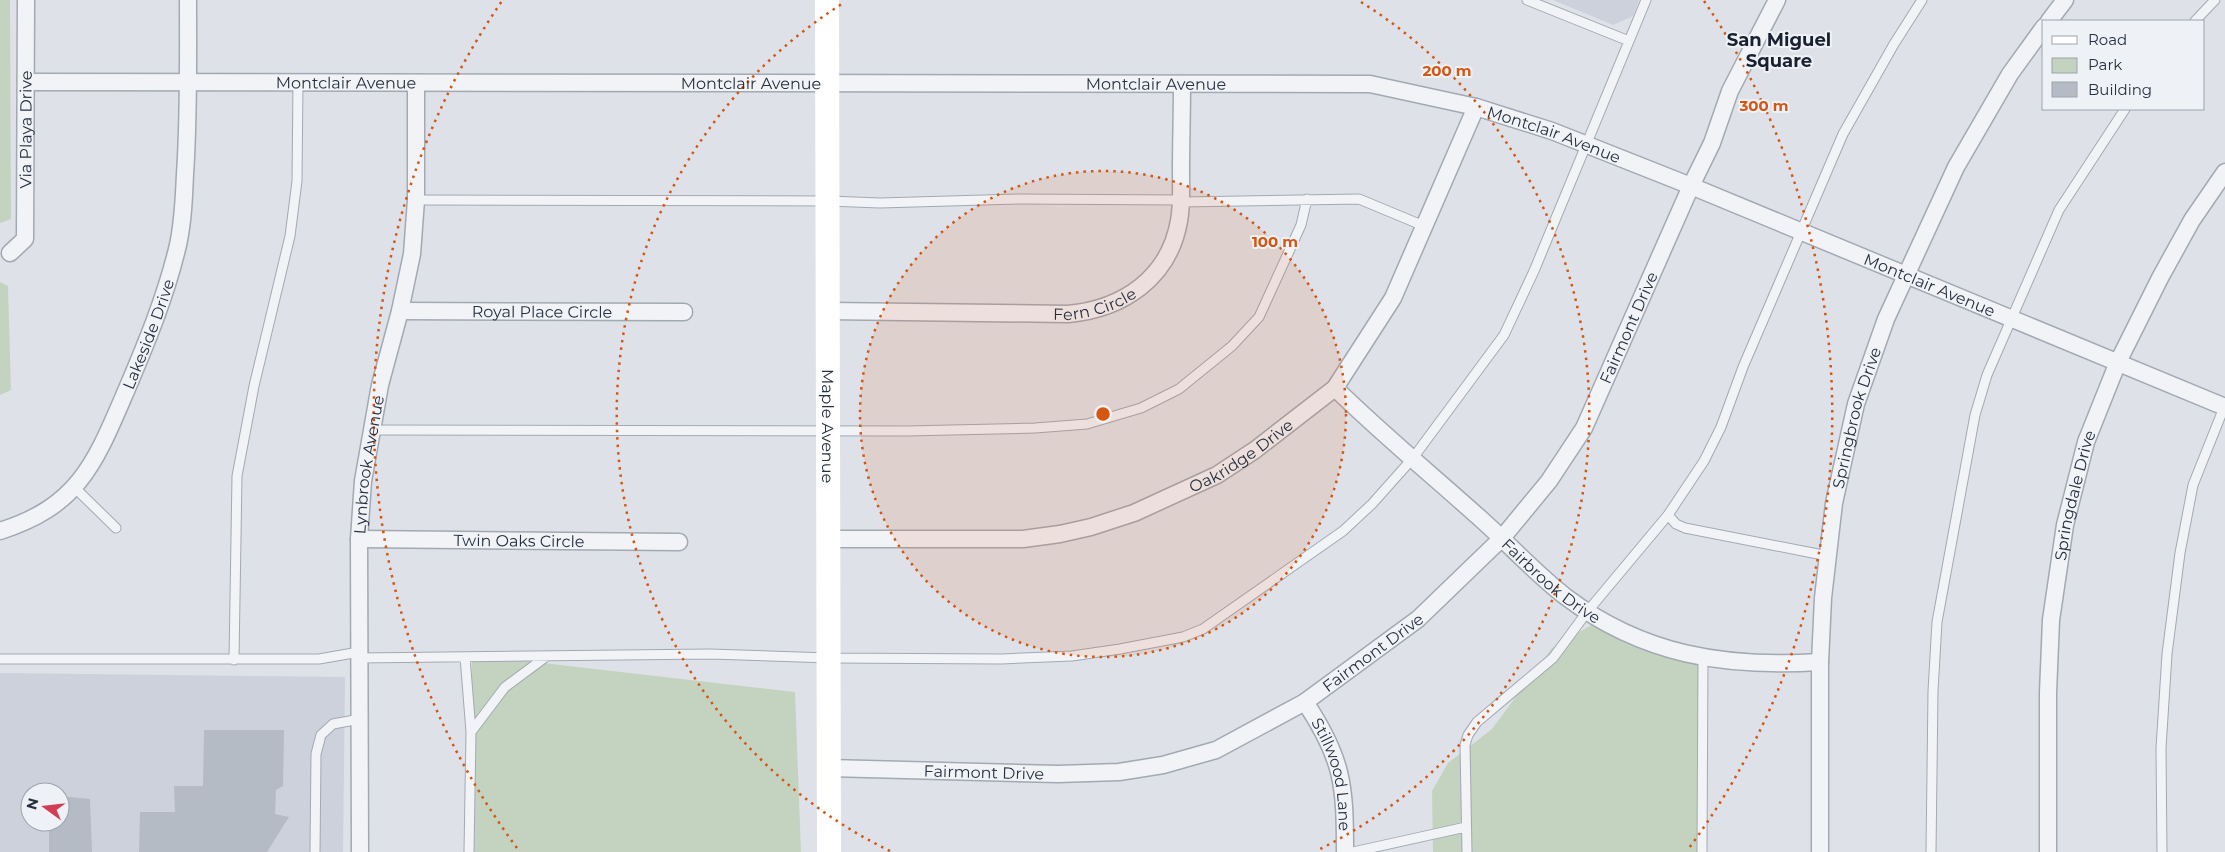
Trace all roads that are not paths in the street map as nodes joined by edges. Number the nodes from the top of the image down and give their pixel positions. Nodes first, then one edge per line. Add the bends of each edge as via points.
1 (26, 0) edge
2 (188, 0) edge
3 (827, 0) edge
4 (1527, 0) edge
5 (1646, 0) edge
6 (1777, 0) edge
7 (1922, 0) edge
8 (2065, 0) edge
9 (2215, 0) edge
10 (2049, 20) edge
11 (2196, 20) edge
12 (2042, 30) edge
13 (1629, 41) junction
14 (26, 82) junction
15 (188, 82) junction
16 (298, 83) junction
17 (416, 83) junction
18 (828, 84) junction
19 (1182, 84) junction
20 (1476, 108) junction
21 (2124, 110) edge
22 (1585, 144) junction
23 (2225, 172) edge
24 (1691, 186) junction
25 (1307, 199) junction
26 (416, 200) junction
27 (828, 201) junction
28 (1181, 201) junction
29 (1424, 226) junction
30 (1802, 231) junction
31 (10, 253) dead end
32 (1908, 275) junction
33 (400, 311) junction
34 (828, 311) junction
35 (684, 312) dead end
36 (2010, 318) junction
37 (2118, 362) junction
38 (1335, 388) junction
39 (2225, 406) edge
40 (828, 429) junction
41 (372, 430) junction
42 (1413, 458) junction
43 (75, 488) junction
44 (1668, 515) junction
45 (116, 528) dead end
46 (0, 530) edge
47 (1502, 538) junction
48 (358, 539) junction
49 (829, 539) junction
50 (679, 542) dead end
51 (1828, 556) junction
52 (1587, 612) junction
53 (359, 655) junction
54 (547, 656) junction
55 (465, 657) junction
56 (829, 658) junction
57 (1703, 658) junction
58 (0, 659) edge
59 (234, 660) junction
60 (1820, 662) junction
61 (1305, 702) junction
62 (360, 719) junction
63 (471, 732) junction
64 (829, 768) junction
65 (1466, 827) junction
66 (315, 852) edge
67 (360, 852) edge
68 (469, 852) edge
69 (829, 852) edge
70 (1345, 852) edge
71 (1353, 852) edge
72 (1467, 852) edge
73 (1702, 852) edge
74 (1820, 852) edge
75 (1932, 852) edge
76 (2048, 852) edge
77 (2162, 852) edge

1 - 14 street, Via Playa Drive
2 - 15 street, Lakeside Drive
3 - 18 main road, Maple Avenue
4 - 13 lane
5 - 13 lane
6 - 24 street via 1730,91 1712,143
7 - 30 lane via 1843,134
8 - 10 street
9 - 11 lane
12 - 32 street, Springbrook Drive via 1980,124 1931,220
13 - 22 lane
14 - 15 street, Montclair Avenue
14 - 31 street, Via Playa Drive via 25,240
15 - 16 street, Montclair Avenue
15 - 43 street, Lakeside Drive via 183,212 169,279 140,359 105,439 88,472
16 - 17 street, Montclair Avenue
16 - 59 lane via 297,181 290,236 254,386 237,476
17 - 18 street, Montclair Avenue
17 - 26 street, Lynbrook Avenue
18 - 19 street, Montclair Avenue
18 - 27 main road, Maple Avenue
19 - 20 street, Montclair Avenue via 1370,84
19 - 28 street, Fern Circle
20 - 22 street, Montclair Avenue
20 - 29 street, Oakridge Drive
21 - 36 lane via 2059,210
22 - 24 street, Montclair Avenue
22 - 42 lane via 1534,271 1504,335
23 - 37 street, Springdale Drive via 2188,229
24 - 30 street, Montclair Avenue
24 - 47 street, Fairmont Drive via 1584,428 1549,481
25 - 28 lane
25 - 29 lane via 1359,199
25 - 40 lane via 1301,225 1259,318 1232,346 1179,390 1141,408 1087,424 1036,428
26 - 27 lane
26 - 33 street, Lynbrook Avenue via 412,254
27 - 28 lane
27 - 34 main road, Maple Avenue
28 - 34 street, Fern Circle via 1180,221 1174,240 1155,274 1133,293 1107,307 1068,314
29 - 38 street, Oakridge Drive via 1393,298
30 - 32 street, Montclair Avenue
30 - 44 lane via 1743,367 1721,427 1704,461
32 - 36 street, Montclair Avenue
32 - 51 street, Springbrook Drive via 1886,319 1856,404 1834,503
33 - 35 street, Royal Place Circle
33 - 41 street, Lynbrook Avenue
34 - 40 main road, Maple Avenue
36 - 37 street, Montclair Avenue
36 - 75 lane via 1975,415 1937,622
37 - 39 street, Montclair Avenue
37 - 76 street, Springdale Drive via 2086,442 2065,525 2054,601 2048,693
38 - 42 street, Fairbrook Drive
38 - 49 street, Oakridge Drive via 1217,475 1150,506 1091,527 1023,539
39 - 77 lane via 2193,485 2180,554 2161,748
40 - 41 lane
40 - 49 main road, Maple Avenue
41 - 48 street, Lynbrook Avenue
42 - 47 street, Fairbrook Drive
42 - 56 lane via 1343,531 1203,629 1183,637 1072,656
43 - 45 lane
43 - 46 street, Lakeside Drive via 39,516
44 - 51 lane via 1685,528
44 - 52 lane
47 - 52 street, Fairbrook Drive via 1536,572
47 - 61 street, Fairmont Drive via 1418,619
48 - 50 street, Twin Oaks Circle
48 - 53 street, Lynbrook Avenue
49 - 56 main road, Maple Avenue
51 - 60 street, Springbrook Drive
52 - 57 street, Fairbrook Drive via 1650,644
52 - 65 lane via 1553,658 1477,722 1468,735 1465,745
53 - 55 lane
53 - 59 lane
53 - 62 street, Lynbrook Avenue
54 - 55 lane
54 - 56 lane via 710,654
54 - 63 lane via 506,686
55 - 63 lane
56 - 64 main road, Maple Avenue
57 - 60 street, Fairbrook Drive via 1750,664
57 - 73 lane
58 - 59 lane
60 - 74 street, Springbrook Drive
61 - 64 street, Fairmont Drive via 1216,750 1163,765 1119,772 1058,774
61 - 70 street, Stillwood Lane via 1326,733 1340,768 1345,804
62 - 66 lane via 333,724 321,735 316,754
62 - 67 street, Lynbrook Avenue
63 - 68 lane
64 - 69 main road, Maple Avenue
65 - 71 lane
65 - 72 lane

